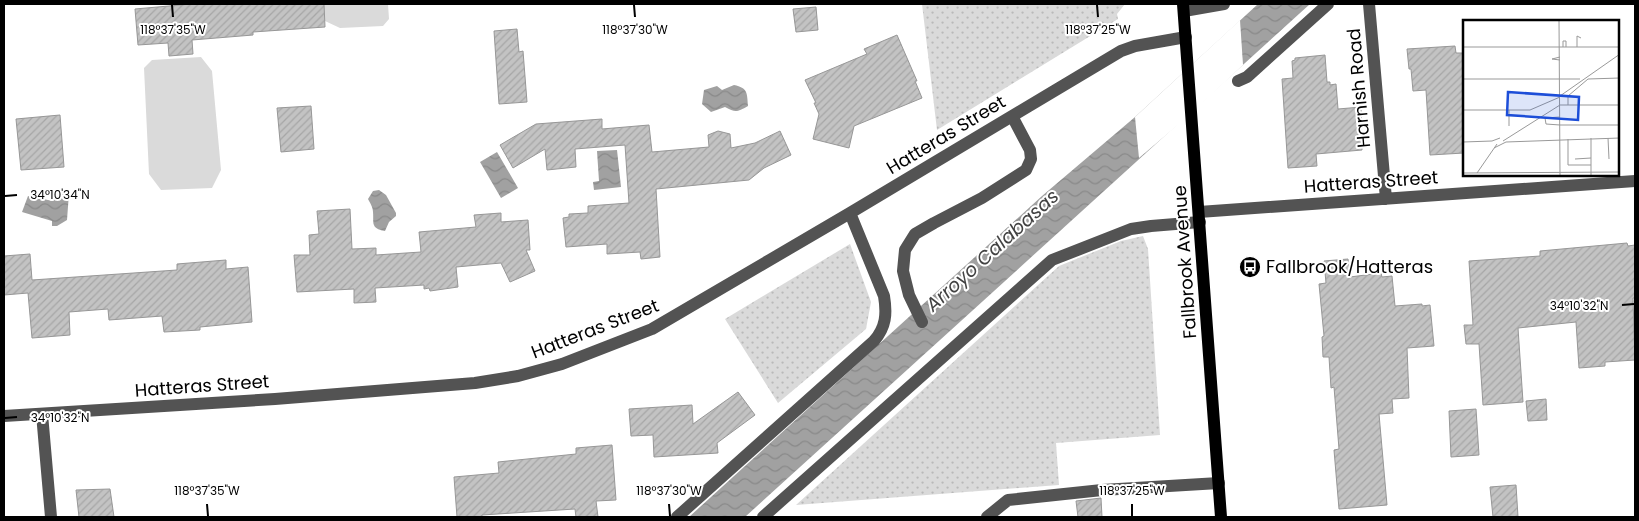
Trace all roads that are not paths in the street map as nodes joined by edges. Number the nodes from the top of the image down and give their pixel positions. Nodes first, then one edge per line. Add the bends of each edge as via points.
1 (1224, 4) edge
2 (1328, 4) edge
3 (1369, 4) edge
4 (1184, 8) edge
5 (1186, 37) junction
6 (1238, 81) dead end
7 (1012, 116) junction
8 (1563, 180) edge
9 (1635, 181) edge
10 (1386, 199) junction
11 (850, 213) junction
12 (1199, 217) junction
13 (922, 322) dead end
14 (42, 414) junction
15 (4, 416) edge
16 (1219, 483) junction
17 (51, 517) edge
18 (677, 517) edge
19 (763, 517) edge
20 (988, 517) edge
21 (1221, 517) edge

1 - 4 street
2 - 6 street via 1247,78
3 - 10 street, Harnish Road
4 - 5 main road, Fallbrook Avenue
5 - 7 street, Hatteras Street via 1121,51
5 - 12 main road, Fallbrook Avenue
7 - 11 street, Hatteras Street
7 - 13 street via 1030,150 1031,160 1026,170 915,234 905,250 903,270 909,295
8 - 9 street, Hatteras Street
8 - 10 street, Hatteras Street
10 - 12 street, Hatteras Street
11 - 14 street, Hatteras Street via 652,329 562,364 518,376 266,400
11 - 18 street via 884,296 886,316 881,333
12 - 16 main road, Fallbrook Avenue
12 - 19 street, Hatteras Street via 1131,229 1052,260
14 - 15 street, Hatteras Street
14 - 17 street
16 - 20 street via 1008,500
16 - 21 main road, Fallbrook Avenue

